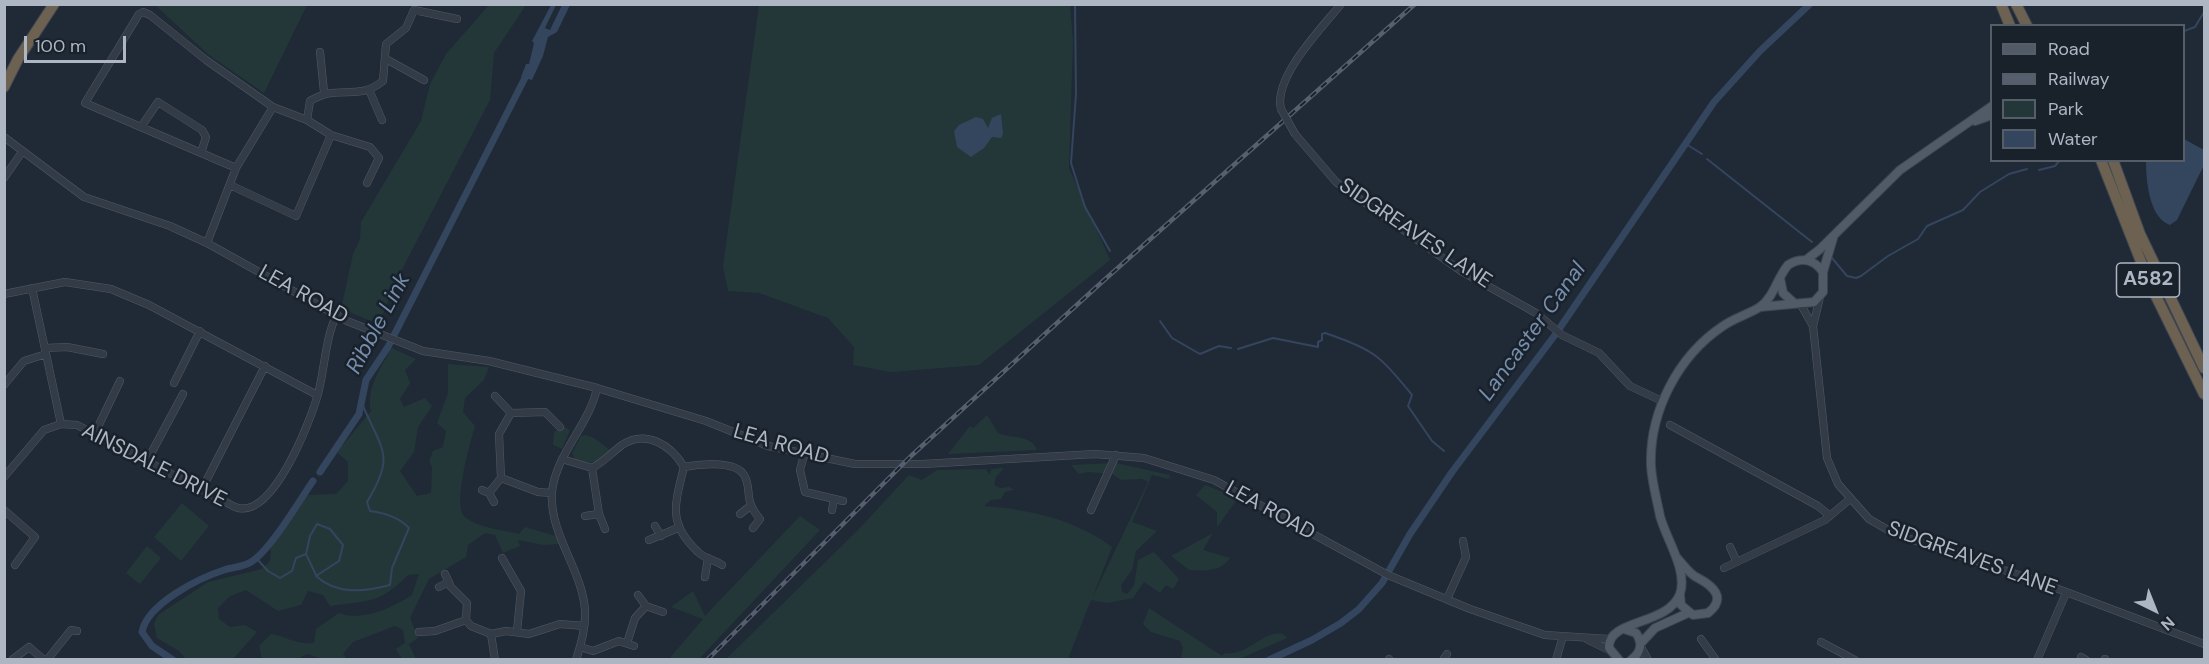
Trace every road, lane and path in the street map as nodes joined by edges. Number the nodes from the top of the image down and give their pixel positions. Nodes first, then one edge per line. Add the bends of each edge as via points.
1 (54, 4) edge
2 (1341, 4) edge
3 (2001, 4) edge
4 (2016, 4) edge
5 (457, 19) dead end
6 (2009, 24) edge
7 (2026, 24) edge
8 (320, 52) dead end
9 (18, 59) junction
10 (386, 59) junction
11 (4, 70) edge
12 (424, 80) dead end
13 (4, 87) edge
14 (324, 92) junction
15 (370, 92) junction
16 (273, 107) junction
17 (1990, 107) edge
18 (1990, 116) edge
19 (307, 120) junction
20 (382, 120) dead end
21 (141, 127) junction
22 (1960, 127) junction
23 (331, 135) junction
24 (4, 137) edge
25 (22, 152) junction
26 (201, 153) junction
27 (2102, 162) edge
28 (2114, 162) edge
29 (236, 168) junction
30 (4, 178) edge
31 (367, 183) dead end
32 (230, 185) junction
33 (1834, 234) junction
34 (207, 243) junction
35 (1806, 260) junction
36 (1823, 272) junction
37 (1780, 278) junction
38 (32, 288) junction
39 (4, 294) edge
40 (1820, 297) junction
41 (1798, 304) junction
42 (1760, 307) junction
43 (337, 314) junction
44 (1813, 326) junction
45 (200, 331) junction
46 (46, 351) junction
47 (103, 354) dead end
48 (265, 366) junction
49 (2205, 368) edge
50 (120, 381) dead end
51 (174, 383) dead end
52 (4, 385) edge
53 (597, 388) junction
54 (183, 393) dead end
55 (2205, 394) edge
56 (318, 395) junction
57 (495, 396) dead end
58 (1662, 401) junction
59 (511, 413) junction
60 (62, 424) junction
61 (1670, 425) dead end
62 (560, 427) dead end
63 (95, 434) junction
64 (804, 455) junction
65 (1116, 455) junction
66 (562, 459) junction
67 (147, 461) junction
68 (684, 467) junction
69 (592, 468) junction
70 (4, 477) edge
71 (501, 478) junction
72 (202, 489) junction
73 (552, 493) junction
74 (834, 499) junction
75 (1850, 499) junction
76 (843, 501) dead end
77 (494, 502) dead end
78 (749, 507) junction
79 (4, 510) edge
80 (832, 510) dead end
81 (1091, 510) dead end
82 (599, 514) junction
83 (740, 514) dead end
84 (585, 516) dead end
85 (1830, 516) junction
86 (655, 526) dead end
87 (678, 528) junction
88 (753, 528) dead end
89 (605, 529) dead end
90 (661, 536) junction
91 (649, 540) dead end
92 (1463, 542) dead end
93 (1730, 548) dead end
94 (1675, 556) junction
95 (502, 558) dead end
96 (708, 558) junction
97 (1737, 561) junction
98 (15, 565) dead end
99 (722, 566) dead end
100 (1724, 568) dead end
101 (445, 574) dead end
102 (705, 577) dead end
103 (1698, 579) junction
104 (449, 582) junction
105 (439, 588) dead end
106 (1681, 592) junction
107 (2066, 593) junction
108 (638, 595) dead end
109 (1447, 599) junction
110 (646, 606) junction
111 (663, 612) dead end
112 (1688, 613) junction
113 (466, 620) junction
114 (584, 626) junction
115 (1623, 628) junction
116 (76, 631) dead end
117 (517, 631) junction
118 (418, 632) dead end
119 (491, 634) junction
120 (1563, 636) junction
121 (1583, 637) junction
122 (1609, 639) junction
123 (1701, 639) dead end
124 (1821, 642) dead end
125 (2205, 644) edge
126 (1641, 645) junction
127 (580, 647) junction
128 (1610, 654) edge
129 (1631, 659) edge
130 (12, 660) edge
131 (45, 660) edge
132 (495, 660) edge
133 (576, 660) edge
134 (1556, 660) edge
135 (1618, 660) edge
136 (1648, 660) edge
137 (1716, 660) edge
138 (1855, 660) edge
139 (2037, 660) edge

1 - 9 highway
2 - 58 street, SIDGREAVES LANE, bridge via 1286,77 1279,96 1281,109 1295,134 1336,182 1461,271 1517,302 1568,339 1604,357 1630,386
3 - 6 highway
4 - 7 highway
5 - 10 street via 414,10 406,28 387,44
8 - 14 street
9 - 11 highway
9 - 13 highway
10 - 12 street
10 - 15 street via 383,81
14 - 15 street
14 - 19 street via 310,101
15 - 20 street
16 - 19 street
16 - 21 street via 143,12 86,103
16 - 29 street
17 - 22 main road
18 - 22 main road
19 - 23 street
21 - 26 street
21 - 26 street via 158,102 202,130 206,137
22 - 33 main road via 1900,170
23 - 31 street via 370,147 379,158
23 - 32 street via 296,216
24 - 25 street, LEA ROAD
25 - 30 street
25 - 34 street, LEA ROAD via 84,197 149,217
26 - 29 street
27 - 55 highway, A582 via 2149,282
28 - 49 highway, A582 via 2140,234
29 - 32 street
32 - 34 street
33 - 35 main road
33 - 36 main road
34 - 43 street, LEA ROAD
35 - 36 main road
35 - 37 main road via 1791,263
36 - 40 main road via 1825,285
37 - 41 main road via 1783,293
37 - 42 main road
38 - 39 street
38 - 45 street via 65,282 111,289
38 - 46 street
40 - 41 main road via 1808,304
40 - 44 street, SIDGREAVES LANE
41 - 42 main road
41 - 44 street, SIDGREAVES LANE
42 - 58 main road via 1723,325 1699,346 1681,367
43 - 53 street, LEA ROAD via 423,351 489,361
43 - 56 street, AINSDALE DRIVE
44 - 75 street, SIDGREAVES LANE via 1827,458 1834,479
45 - 48 street
45 - 51 street
46 - 47 street via 66,347
46 - 52 street via 24,361
46 - 60 street
48 - 56 street
48 - 72 street
50 - 63 street
53 - 64 street, LEA ROAD
53 - 66 street via 593,406
54 - 67 street
56 - 72 street, AINSDALE DRIVE via 290,460 257,506 241,510
57 - 59 street
58 - 94 main road via 1651,471 1665,533
59 - 62 street via 545,412
59 - 71 street via 499,434
60 - 63 street, AINSDALE DRIVE via 77,425
60 - 70 street, AINSDALE DRIVE via 44,430
61 - 85 street
63 - 67 street, AINSDALE DRIVE
64 - 65 street, LEA ROAD via 873,465
64 - 74 street via 800,470 802,488
65 - 81 street
65 - 109 street, LEA ROAD via 1144,458 1214,480 1378,570
66 - 69 street
66 - 73 street
67 - 72 street, AINSDALE DRIVE
68 - 69 street via 670,448 648,439 633,439
68 - 78 street via 709,463 739,470 744,476
68 - 87 street via 675,504
69 - 82 street
71 - 73 street
71 - 77 street via 486,492
73 - 114 street via 557,525 581,592
74 - 76 street
74 - 80 street
75 - 85 street
75 - 107 street, SIDGREAVES LANE via 1887,531
78 - 83 street
78 - 88 street via 760,519
79 - 98 street via 35,537
82 - 84 street
82 - 89 street
85 - 97 street
86 - 90 street
87 - 90 street
87 - 96 street
90 - 91 street
92 - 109 street via 1466,557
93 - 97 street
94 - 103 main road
94 - 106 main road via 1681,573
95 - 117 street via 521,591
96 - 99 street
96 - 102 street
97 - 100 street
101 - 104 street
103 - 106 main road via 1690,580
103 - 112 main road via 1713,587 1716,601 1708,613
104 - 105 street
104 - 113 street via 467,603
106 - 112 main road via 1681,605
106 - 115 main road via 1669,610
107 - 125 street, SIDGREAVES LANE
107 - 139 street
108 - 110 street
109 - 120 street, LEA ROAD via 1513,626
110 - 111 street
110 - 127 street via 635,618 630,644 612,642 594,651
112 - 126 main road via 1654,628
113 - 118 street via 435,631
113 - 119 street
114 - 117 street via 560,624 529,633
114 - 127 street
115 - 122 main road
115 - 126 main road via 1636,633
116 - 131 street via 71,630
117 - 119 street
119 - 132 street
120 - 121 street, LEA ROAD
120 - 134 street
121 - 122 street, LEA ROAD
121 - 128 street, LEA ROAD
122 - 128 main road
123 - 137 street
124 - 138 street
126 - 129 main road
126 - 136 street
127 - 133 street
128 - 135 main road
130 - 131 street via 28,647

